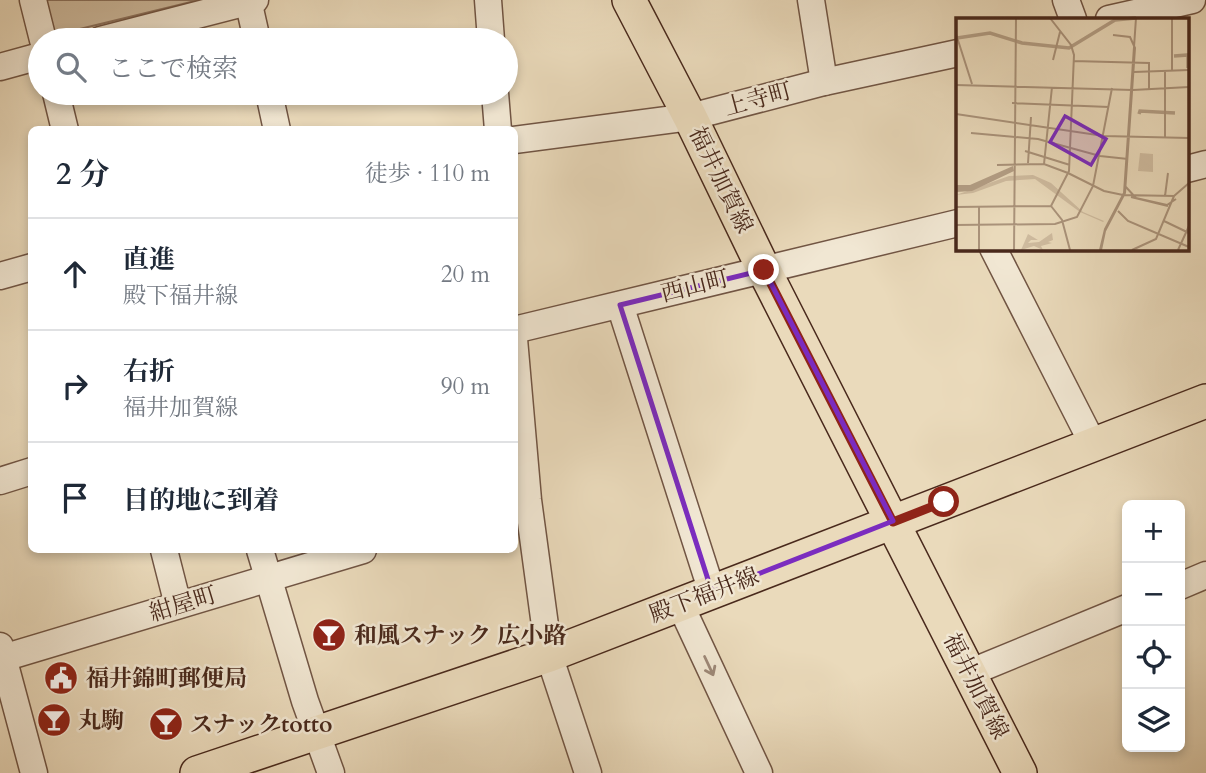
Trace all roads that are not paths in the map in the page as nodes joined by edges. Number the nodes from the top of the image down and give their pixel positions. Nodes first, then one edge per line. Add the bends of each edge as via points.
1 (33, 0) edge
2 (488, 0) edge
3 (629, 0) edge
4 (811, 0) edge
5 (1066, 0) edge
6 (1192, 0) edge
7 (250, 1) edge
8 (1073, 18) edge
9 (1113, 18) edge
10 (40, 28) edge
11 (146, 28) edge
12 (255, 28) edge
13 (490, 28) edge
14 (956, 53) edge
15 (28, 59) edge
16 (0, 67) edge
17 (824, 82) junction
18 (59, 105) edge
19 (272, 105) edge
20 (496, 105) edge
21 (690, 117) junction
22 (64, 126) edge
23 (276, 126) edge
24 (498, 126) edge
25 (518, 139) edge
26 (1206, 164) edge
27 (1188, 169) edge
28 (956, 223) edge
29 (994, 250) edge
30 (28, 268) edge
31 (764, 270) junction
32 (0, 276) edge
33 (620, 305) junction
34 (518, 329) edge
35 (1206, 401) edge
36 (518, 432) edge
37 (1093, 444) junction
38 (28, 472) edge
39 (0, 481) edge
40 (521, 502) edge
41 (893, 522) junction
42 (165, 553) edge
43 (261, 553) edge
44 (353, 553) edge
45 (1206, 575) edge
46 (267, 578) junction
47 (1185, 584) edge
48 (712, 592) junction
49 (680, 604) junction
50 (177, 605) junction
51 (1122, 610) edge
52 (549, 655) junction
53 (3, 664) edge
54 (969, 673) junction
55 (316, 733) junction
56 (1014, 771) edge
57 (34, 773) edge
58 (197, 773) edge
59 (331, 773) edge
60 (588, 773) edge
61 (759, 773) edge

1 - 10 street
2 - 13 street
3 - 21 main road, 福井加賀線
4 - 17 street
5 - 8 street
6 - 9 street
7 - 11 street
7 - 12 street
14 - 17 street, 上寺町
15 - 16 street
17 - 21 street, 上寺町
18 - 22 street
19 - 23 street
20 - 24 street
21 - 25 street, 上寺町
21 - 31 main road, 福井加賀線
26 - 27 street
28 - 31 street, 西山町
29 - 37 street
30 - 32 street
31 - 33 street, 西山町
31 - 41 main road, 福井加賀線
33 - 34 street, 西山町
33 - 48 street
35 - 37 main road, 殿下福井線
36 - 40 street
37 - 41 main road, 殿下福井線
38 - 39 street
40 - 52 street
41 - 48 main road, 殿下福井線
41 - 54 main road, 福井加賀線
42 - 50 street
43 - 46 street
44 - 46 street, 紺屋町
45 - 47 street
46 - 50 street, 紺屋町
46 - 55 street
48 - 49 main road, 殿下福井線
49 - 52 main road, 殿下福井線
49 -> 61 street
50 - 53 street, 紺屋町
51 - 54 street
52 - 55 main road, 殿下福井線
52 - 60 street
53 - 57 street
54 - 56 main road, 福井加賀線
55 - 58 main road, 殿下福井線
55 - 59 street

